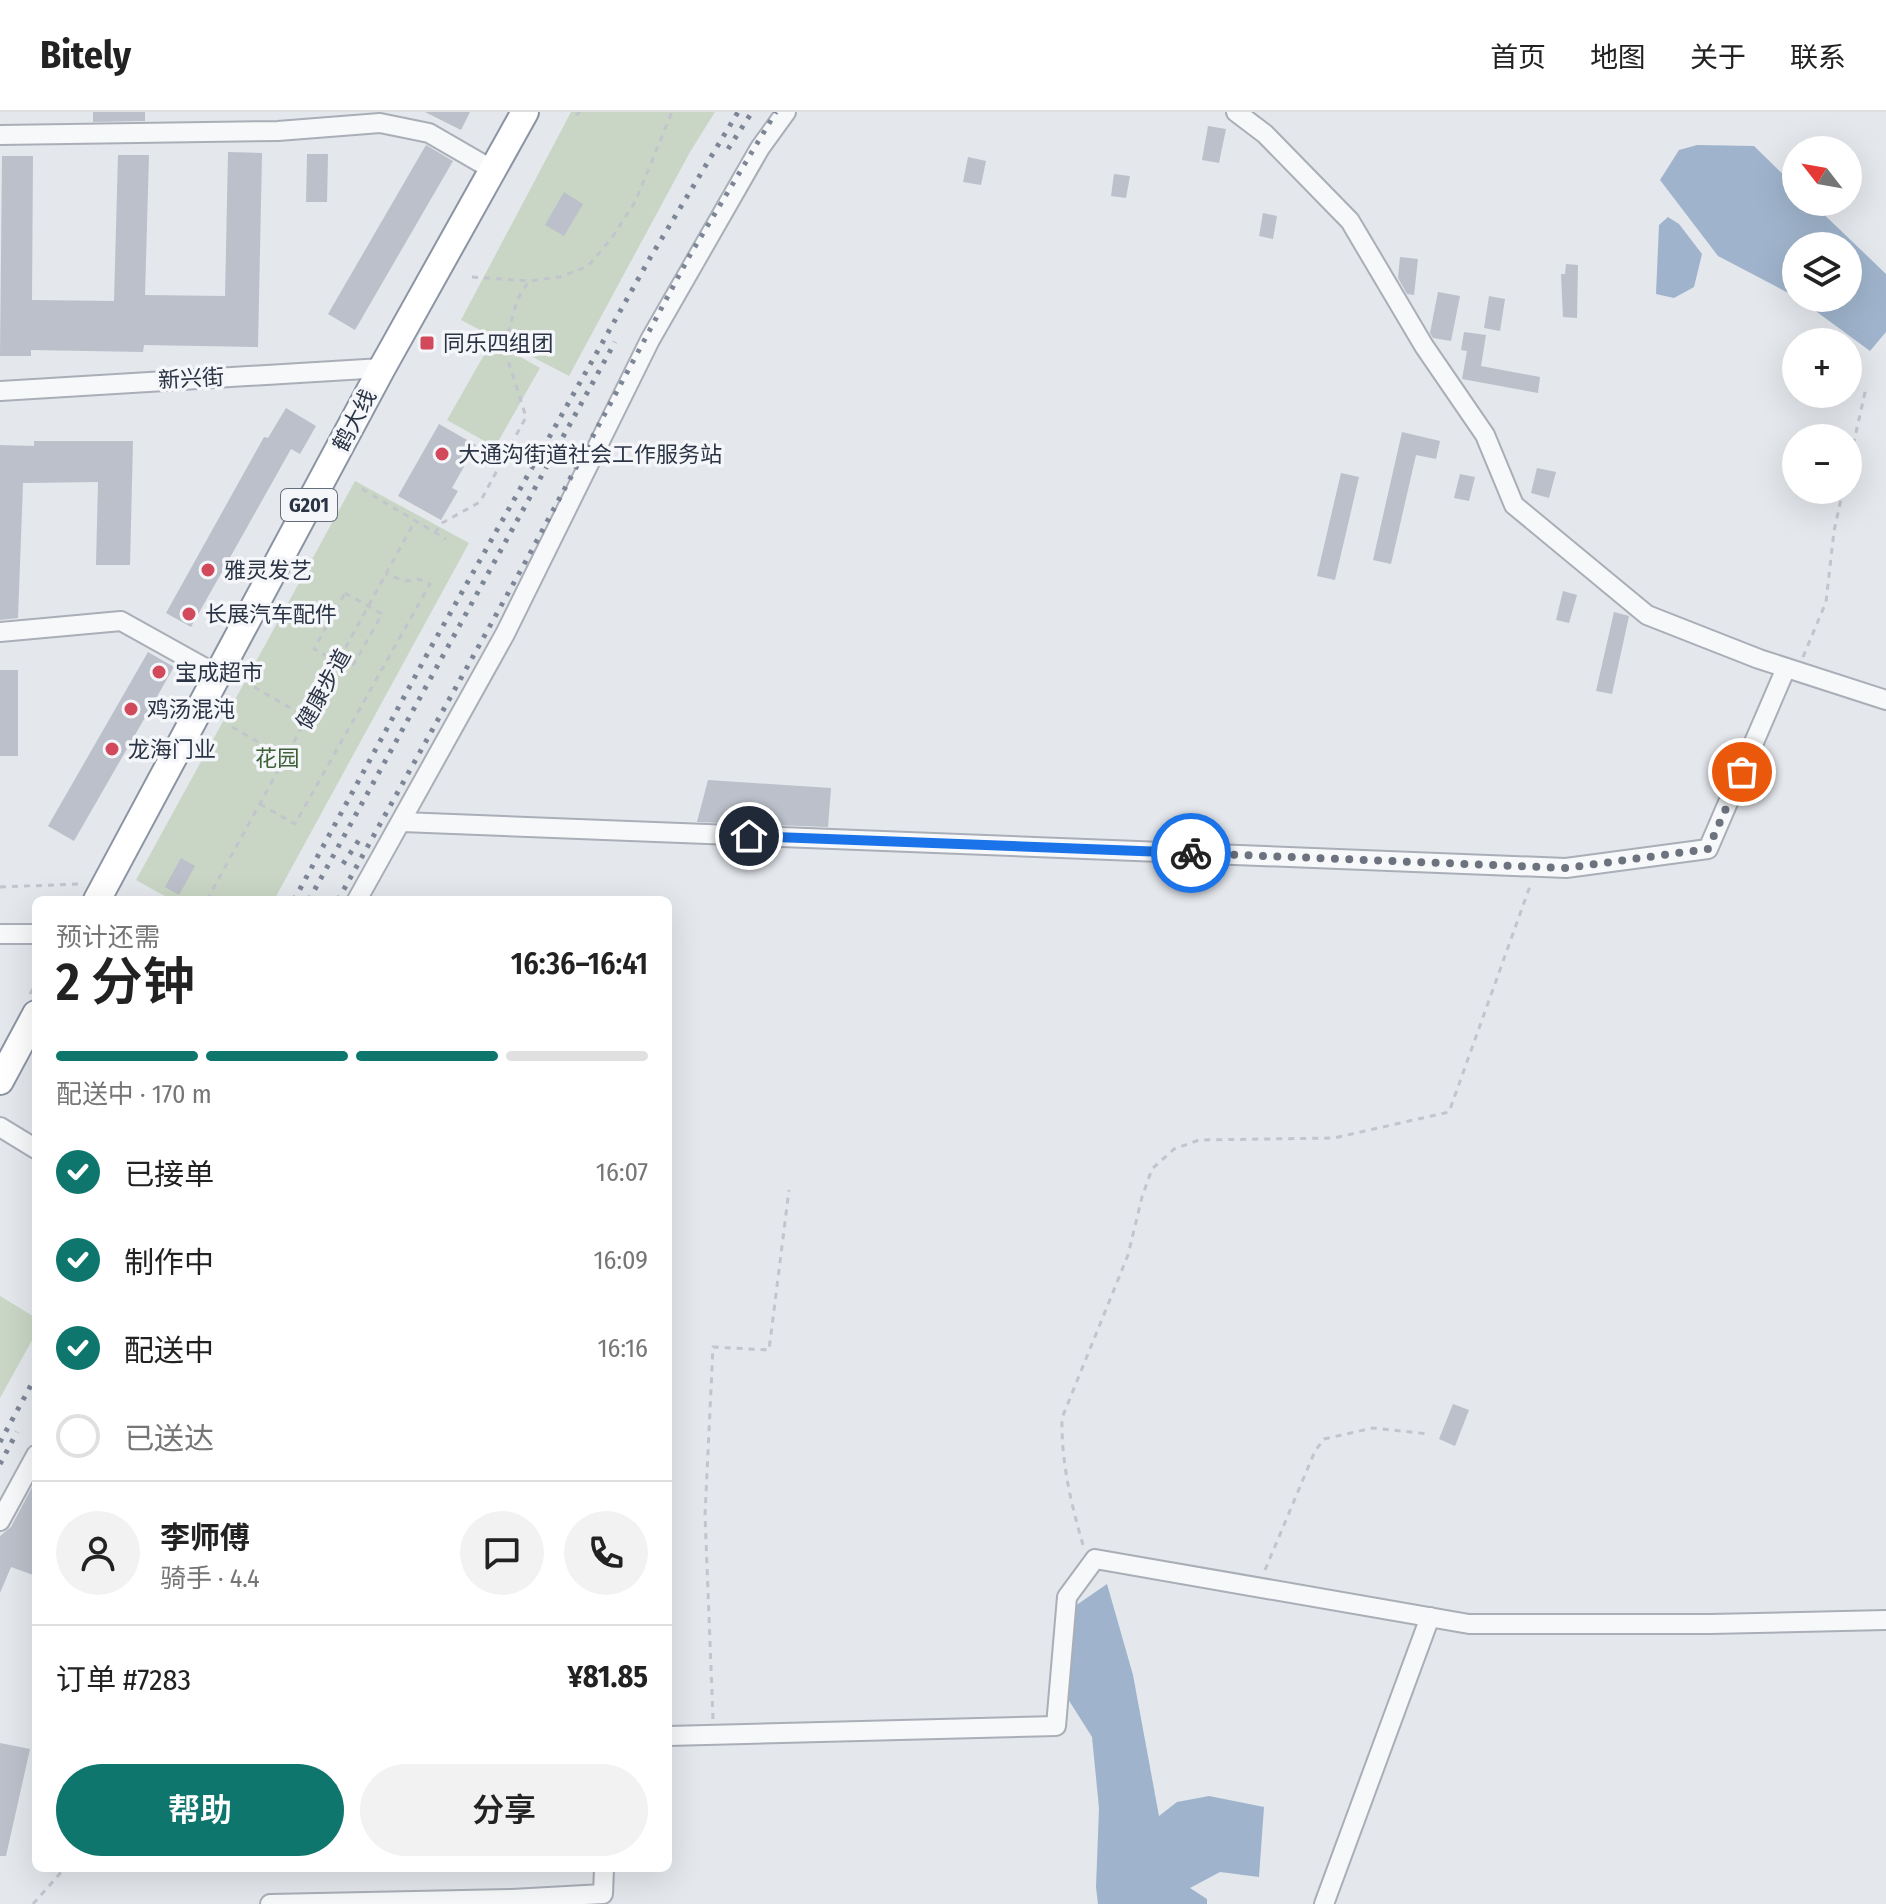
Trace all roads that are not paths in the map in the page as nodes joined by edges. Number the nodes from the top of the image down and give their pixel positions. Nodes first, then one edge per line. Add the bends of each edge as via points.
1 (525, 112) edge
2 (786, 112) edge
3 (1236, 112) edge
4 (0, 135) edge
5 (493, 170) junction
6 (382, 368) junction
7 (0, 391) edge
8 (0, 632) edge
9 (1792, 670) junction
10 (218, 675) junction
11 (1886, 700) edge
12 (402, 822) junction
13 (102, 891) edge
14 (359, 896) edge
15 (0, 934) edge
16 (32, 934) edge
17 (32, 1021) edge
18 (0, 1081) edge
19 (0, 1127) edge
20 (32, 1147) edge
21 (32, 1462) edge
22 (0, 1521) edge
23 (1430, 1617) junction
24 (1886, 1620) edge
25 (672, 1736) edge
26 (604, 1872) edge
27 (270, 1904) edge
28 (1324, 1904) edge

1 - 5 highway, 鹤大线 / G201
2 - 12 street via 650,340 505,634
3 - 9 street via 1265,134 1350,221 1424,346 1485,435 1514,505 1647,615
4 - 5 street via 278,131 380,123 429,133
5 - 6 highway, 鹤大线 / G201
6 - 7 street, 新兴街
6 - 10 highway, 鹤大线 / G201
8 - 10 street via 121,621
9 - 11 street
9 - 12 street via 1708,849 1566,868
10 - 13 highway, 鹤大线 / G201
12 - 14 street
15 - 16 street
17 - 18 highway
19 - 20 street
21 - 22 street
23 - 24 street via 1469,1624
23 - 25 street via 1095,1559 1067,1597 1056,1726
23 - 28 street
26 - 27 street via 603,1894

